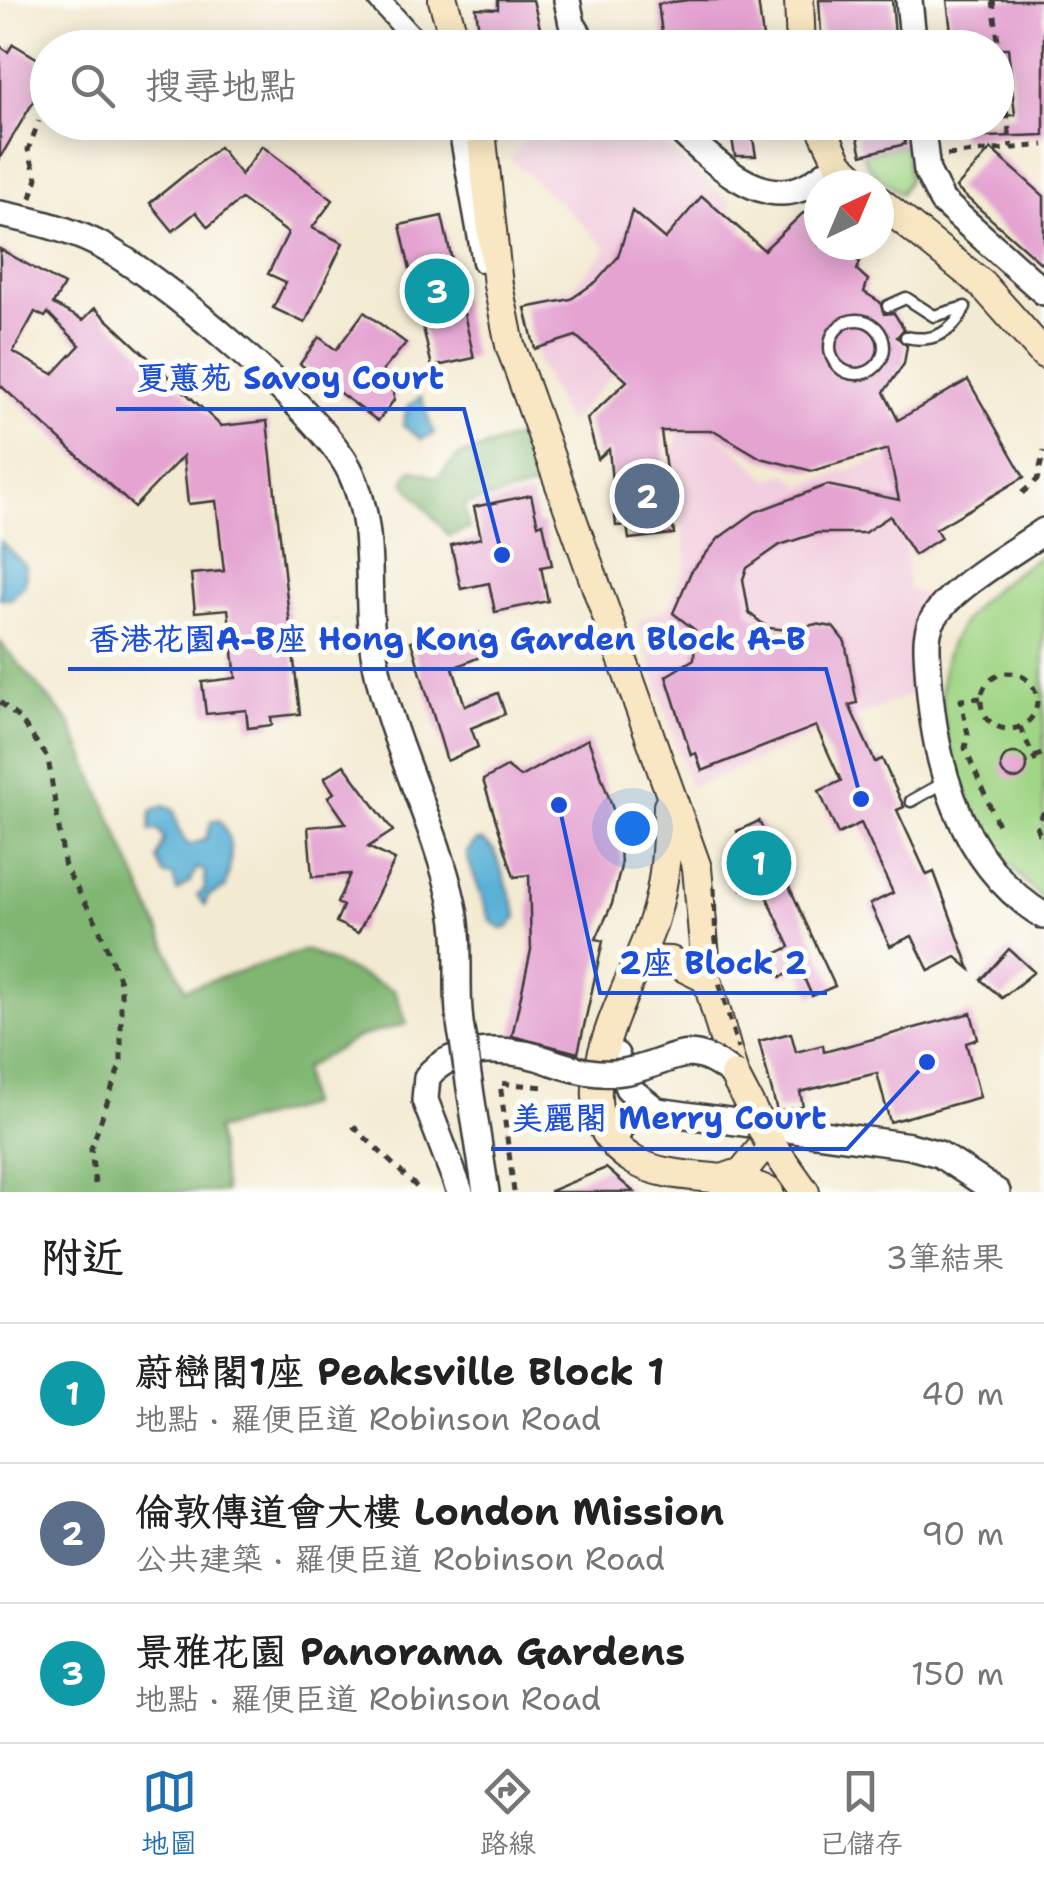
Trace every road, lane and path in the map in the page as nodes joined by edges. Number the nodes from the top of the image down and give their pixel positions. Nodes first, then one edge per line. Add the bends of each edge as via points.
1 (379, 0) edge
2 (443, 0) edge
3 (568, 0) edge
4 (799, 0) edge
5 (910, 0) edge
6 (994, 0) edge
7 (406, 30) edge
8 (452, 30) edge
9 (576, 30) edge
10 (800, 30) edge
11 (912, 30) edge
12 (997, 30) edge
13 (32, 140) edge
14 (461, 140) edge
15 (482, 140) edge
16 (692, 140) edge
17 (828, 140) edge
18 (923, 140) edge
19 (1010, 140) edge
20 (1044, 145) edge
21 (1011, 148) junction
22 (939, 156) dead end
23 (839, 164) junction
24 (846, 170) edge
25 (30, 203) dead end
26 (894, 213) edge
27 (0, 214) edge
28 (982, 284) junction
29 (1044, 292) edge
30 (888, 306) dead end
31 (964, 307) junction
32 (906, 338) dead end
33 (510, 345) junction
34 (1044, 354) edge
35 (851, 373) joint
36 (1044, 451) edge
37 (1022, 492) dead end
38 (1044, 531) edge
39 (1044, 689) edge
40 (1036, 692) junction
41 (979, 698) junction
42 (0, 702) edge
43 (1020, 727) junction
44 (1044, 753) edge
45 (946, 782) junction
46 (668, 794) junction
47 (911, 801) dead end
48 (1044, 812) edge
49 (998, 824) dead end
50 (1044, 832) edge
51 (708, 889) junction
52 (1044, 916) edge
53 (640, 960) junction
54 (707, 978) junction
55 (614, 1025) junction
56 (737, 1066) junction
57 (550, 1074) junction
58 (657, 1110) junction
59 (354, 1126) dead end
60 (768, 1140) junction
61 (612, 1142) junction
62 (725, 1178) junction
63 (96, 1192) edge
64 (422, 1192) edge
65 (460, 1192) edge
66 (486, 1192) edge
67 (514, 1192) edge
68 (769, 1192) edge
69 (805, 1192) edge
70 (997, 1192) edge

1 - 7 street
2 - 8 main road
3 - 9 street
4 - 10 main road
5 - 11 street
6 - 12 path
13 - 25 path via 28,150 37,178
14 - 33 street via 484,264
15 - 33 main road
16 - 23 street via 762,187 800,190
17 - 23 main road
18 - 29 street via 927,172 942,201
19 - 21 path
20 - 21 path
21 - 22 path
23 - 24 main road
26 - 28 main road
27 - 66 street, bridge via 76,234 132,265 296,401 341,454 356,483 369,530 369,612 378,676 453,904 463,1040
28 - 31 lane
28 - 34 main road
30 - 31 lane via 906,298 934,316
31 - 32 lane via 946,332
33 - 46 main road
35 - 35 lane via 836,363 830,345 837,328 863,320 879,330 882,358 870,371
36 - 37 path via 1042,470
38 - 45 street via 958,594 928,630 930,711
39 - 40 path
40 - 41 path via 1024,677 1006,673 989,681
40 - 43 path via 1036,710
41 - 43 path via 991,722
41 - 49 path via 961,700 965,748
42 - 63 path via 48,758 65,868 121,984 121,1062 92,1148
43 - 44 path via 1035,760
45 - 47 lane
45 - 52 street via 983,860
46 - 51 main road
46 - 53 main road via 667,866
48 - 50 path via 1036,825
51 - 54 main road
51 - 56 path, bridge
53 - 54 main road via 671,961
53 - 55 main road
54 - 56 main road
55 - 58 street via 622,1078
55 - 61 main road via 594,1087
56 - 57 street, bridge via 693,1053 608,1073
56 - 60 main road, bridge
57 - 65 street via 522,1052 497,1050 430,1073 425,1100
57 - 67 path via 500,1083
58 - 61 street via 630,1114
58 - 70 street via 910,1146 940,1154
59 - 64 path
60 - 62 main road via 742,1172
60 - 69 main road
61 - 62 main road via 650,1168
62 - 68 main road

